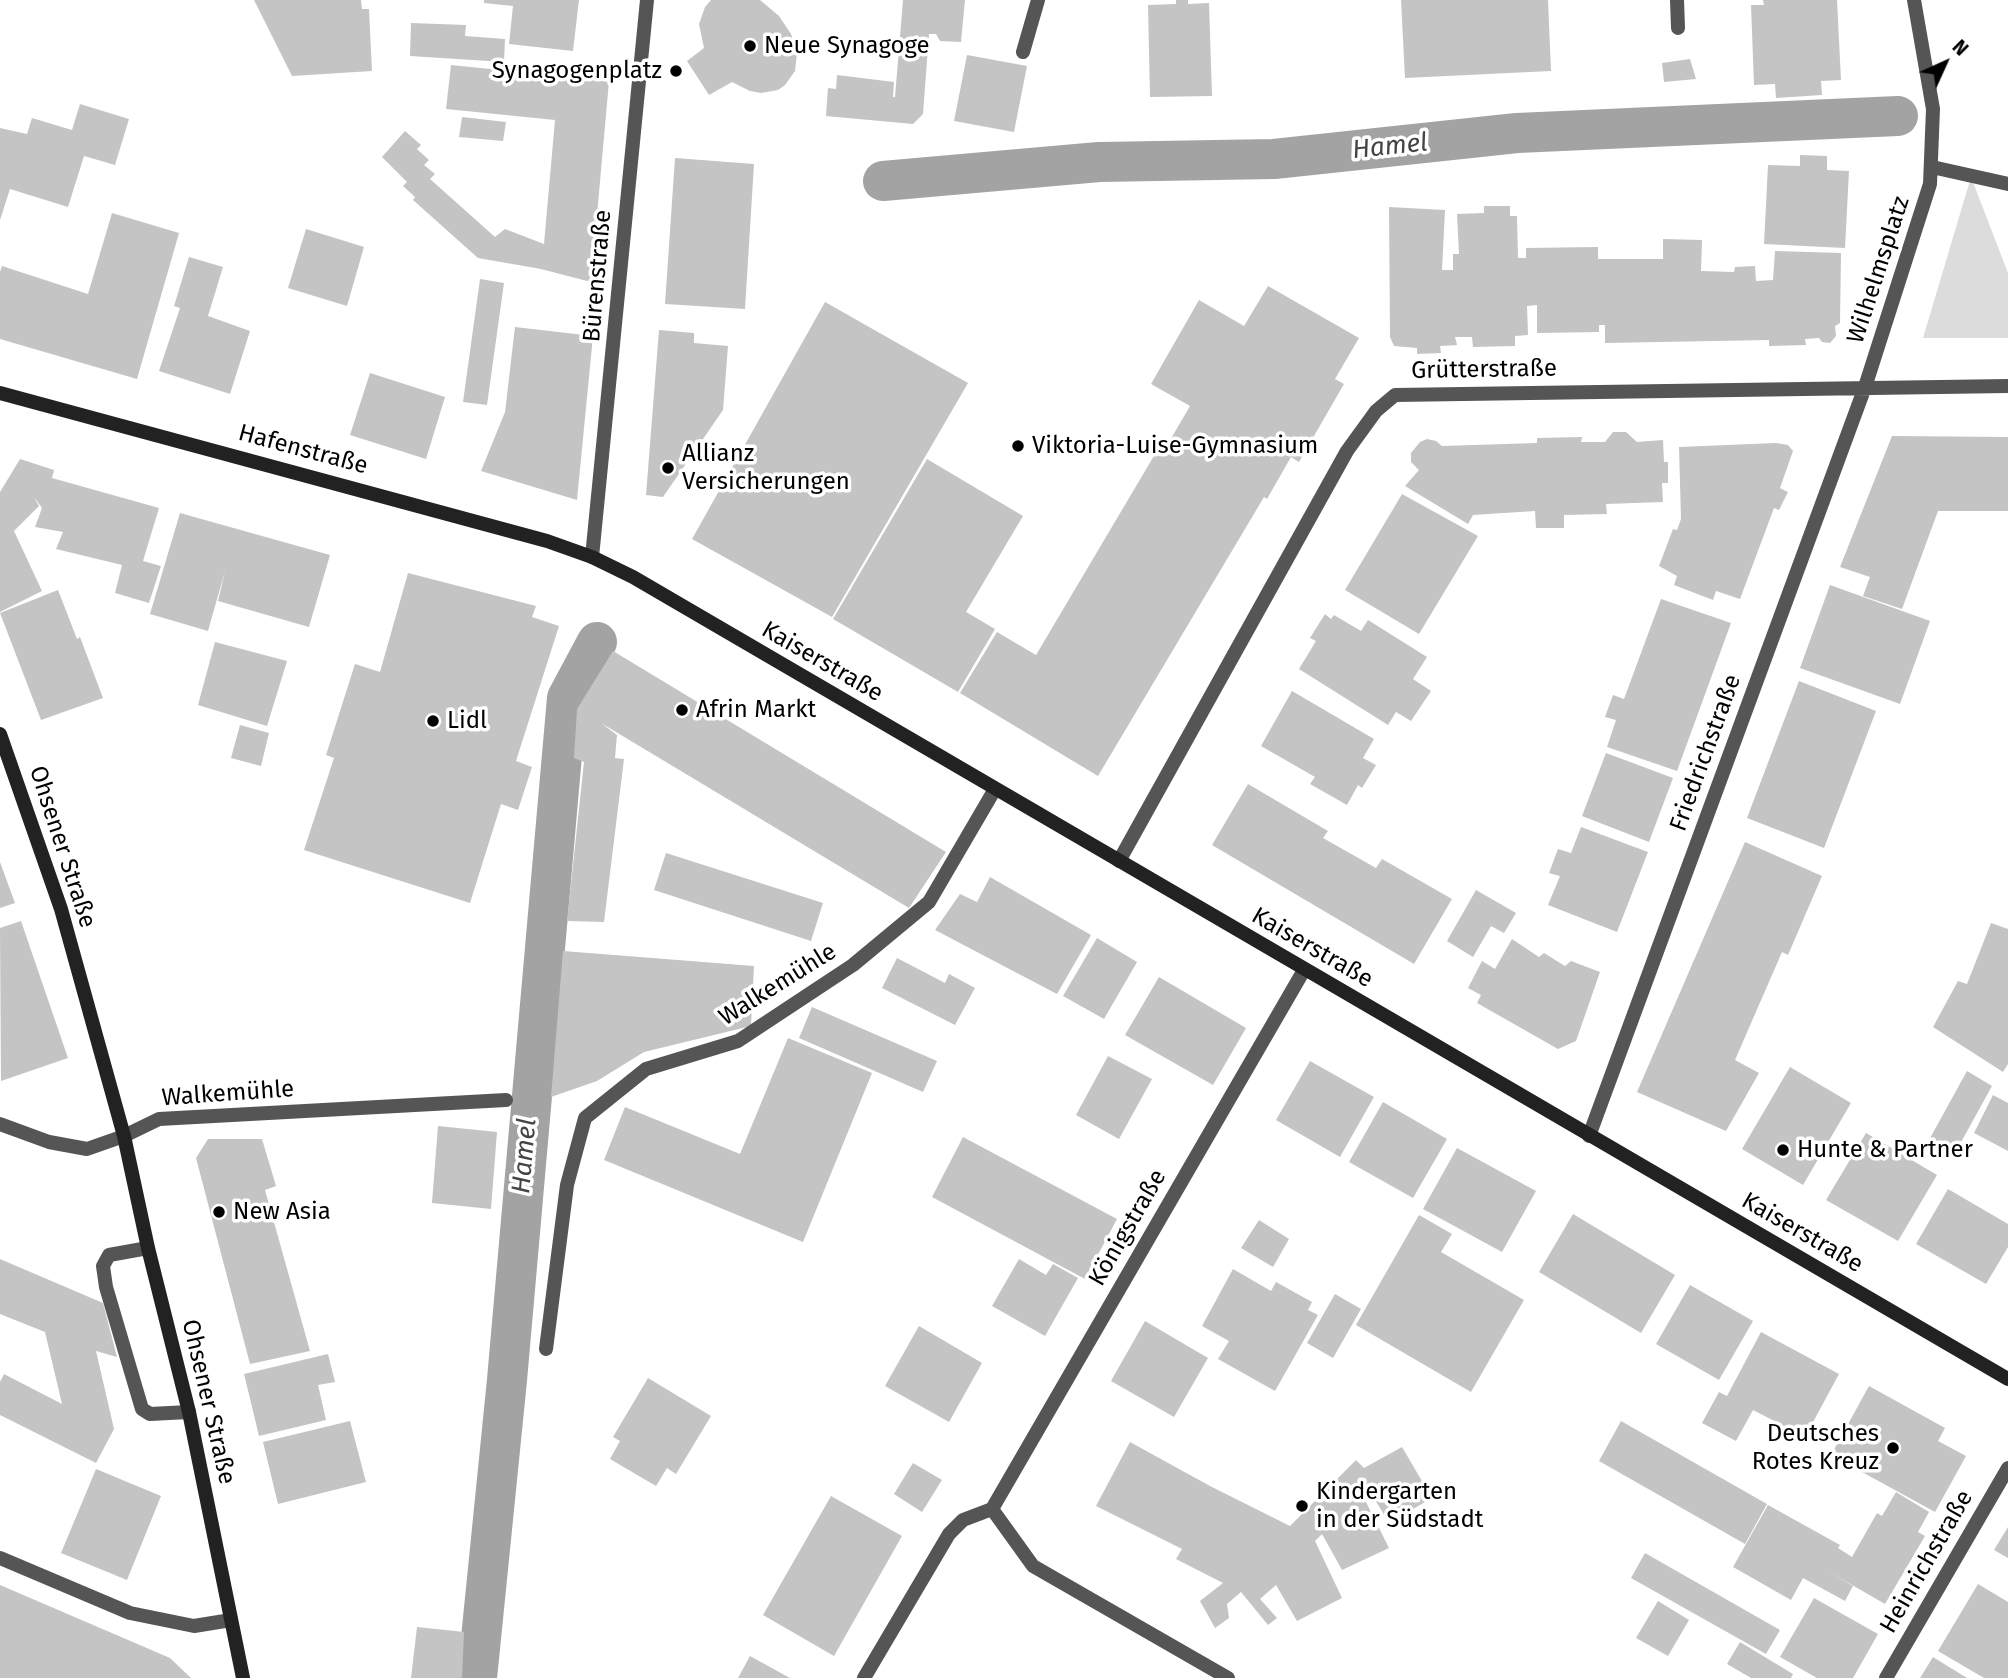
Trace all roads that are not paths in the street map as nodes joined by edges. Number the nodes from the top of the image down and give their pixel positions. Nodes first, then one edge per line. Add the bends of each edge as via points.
1 (647, 0) edge
2 (1038, 0) edge
3 (1677, 0) edge
4 (1913, 0) edge
5 (1678, 28) dead end
6 (1023, 52) dead end
7 (1932, 167) junction
8 (2008, 184) edge
9 (2008, 386) edge
10 (1865, 387) junction
11 (0, 393) edge
12 (26, 400) junction
13 (0, 407) edge
14 (592, 557) junction
15 (0, 734) edge
16 (995, 789) junction
17 (1119, 861) junction
18 (1304, 970) junction
19 (506, 1100) dead end
20 (0, 1124) edge
21 (124, 1136) junction
22 (1589, 1136) junction
23 (148, 1248) junction
24 (546, 1349) dead end
25 (2008, 1379) edge
26 (189, 1412) junction
27 (2008, 1468) edge
28 (992, 1509) junction
29 (0, 1558) edge
30 (231, 1620) junction
31 (243, 1678) edge
32 (864, 1678) edge
33 (1228, 1678) edge
34 (1886, 1678) edge

1 - 14 street, Bürenstraße
2 - 6 street
3 - 5 street
4 - 7 street, Wilhelmsplatz via 1933,109
7 - 8 street
7 - 10 street, Wilhelmsplatz
9 - 10 street, Grütterstraße
10 - 17 street, Grütterstraße via 1395,395 1376,411 1347,451
10 - 22 street, Friedrichstraße
11 - 12 main road, Hafenstraße
12 - 13 main road
12 - 14 main road, Hafenstraße via 382,495
14 - 16 main road, Kaiserstraße via 634,577
15 - 21 main road, Ohsener Straße via 61,909
16 - 17 main road, Kaiserstraße
16 - 24 street, Walkemühle via 929,902 853,965 738,1041 646,1069 584,1118 568,1185
17 - 18 main road, Kaiserstraße
18 - 22 main road, Kaiserstraße
18 - 28 street, Königstraße
19 - 21 street, Walkemühle via 159,1119
20 - 21 street via 49,1142 87,1149
21 - 23 main road, Ohsener Straße
22 - 25 main road, Kaiserstraße
23 - 26 main road, Ohsener Straße
23 - 26 street via 110,1255 103,1266 110,1300 142,1409 150,1414
26 - 30 main road, Ohsener Straße
27 - 34 street, Heinrichstraße
28 - 32 street via 964,1520 949,1534
28 - 33 street via 1033,1566
29 - 30 street via 130,1613 194,1626
30 - 31 main road, Ohsener Straße

